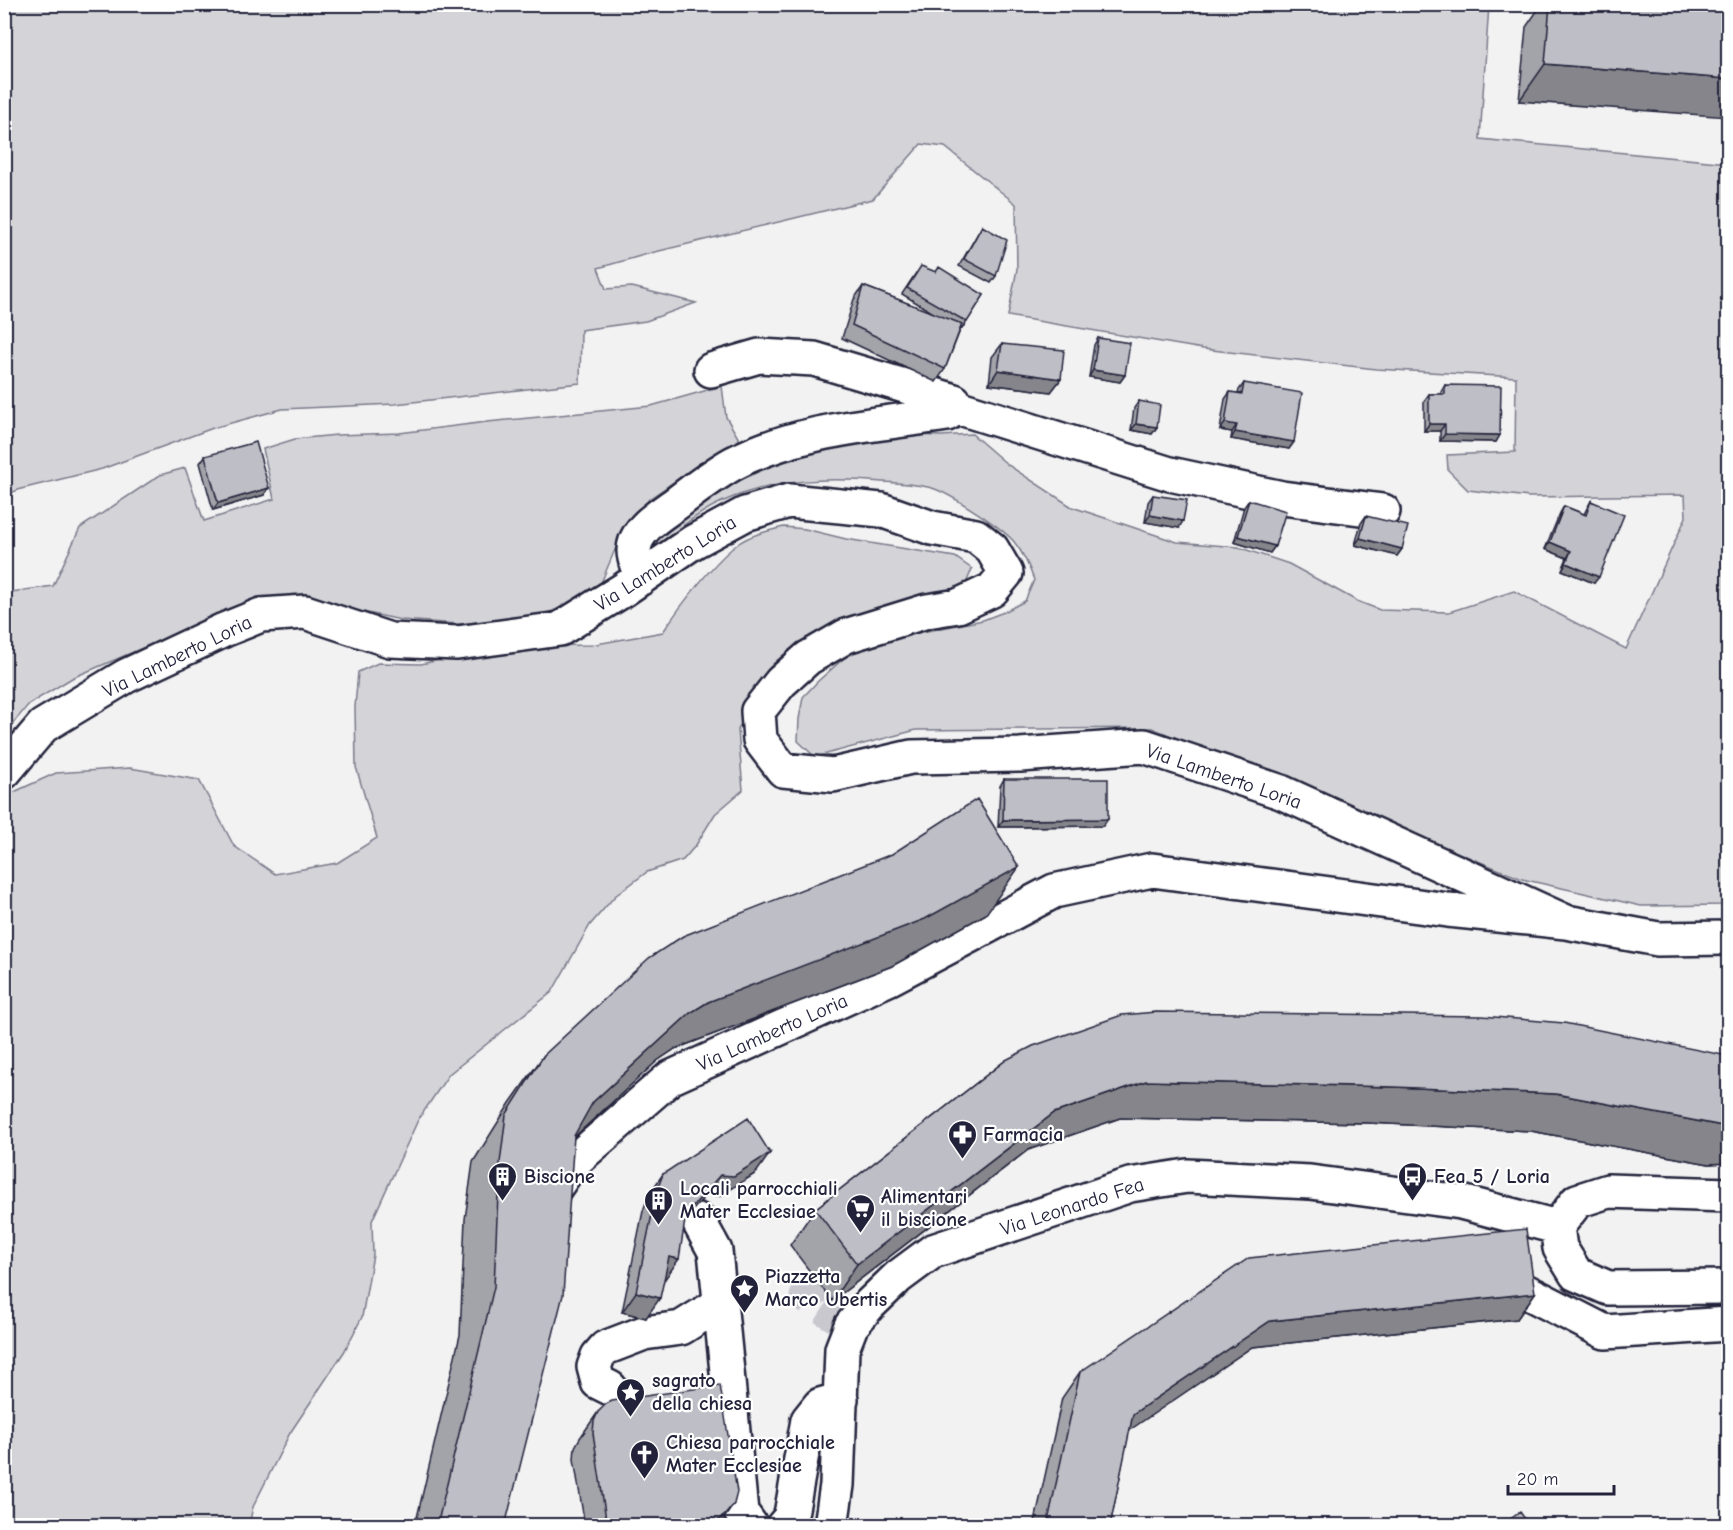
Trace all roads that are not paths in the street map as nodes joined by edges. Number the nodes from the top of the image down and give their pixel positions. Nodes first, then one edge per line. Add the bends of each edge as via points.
1 (711, 370) dead end
2 (957, 407) junction
3 (1383, 511) dead end
4 (641, 578) junction
5 (4, 771) edge
6 (1566, 922) junction
7 (1728, 938) edge
8 (1728, 1195) edge
9 (698, 1220) edge
10 (1557, 1227) junction
11 (546, 1231) edge
12 (1728, 1287) edge
13 (1525, 1291) edge
14 (721, 1303) junction
15 (1728, 1324) edge
16 (610, 1388) dead end
17 (841, 1399) junction
18 (751, 1526) edge
19 (783, 1526) edge
20 (831, 1526) edge

1 - 2 street via 759,356 814,359 954,401
2 - 3 street via 1170,474 1282,498
2 - 4 street via 947,414 802,437 734,463 636,538 633,553
4 - 5 street, Via Lamberto Loria via 560,629 457,643 390,640 305,612 261,615 126,676 43,726
4 - 6 street, Via Lamberto Loria via 693,542 745,514 789,501 880,510 976,537 992,549 1006,573 992,590 958,606 927,611 846,636 808,658 782,682 758,711 760,740 783,770 833,775 911,757 1144,747 1281,792
6 - 7 street, Via Lamberto Loria via 1658,939
6 - 11 street, Via Lamberto Loria via 1152,870 1054,891 890,978 670,1078 572,1163 550,1195
8 - 10 street via 1608,1191 1577,1200
9 - 14 street via 715,1251
10 - 12 street via 1560,1248 1575,1274 1608,1288
10 - 17 street, Via Leonardo Fea via 1461,1202 1310,1182 1187,1176 1130,1185 933,1251 898,1277 851,1326 842,1349
13 - 15 street via 1605,1332
14 - 16 street via 681,1328 644,1332 605,1348 594,1367 597,1382
14 - 18 street via 741,1512
17 - 19 street via 820,1405 808,1420 790,1518
17 - 20 street, Via Leonardo Fea

